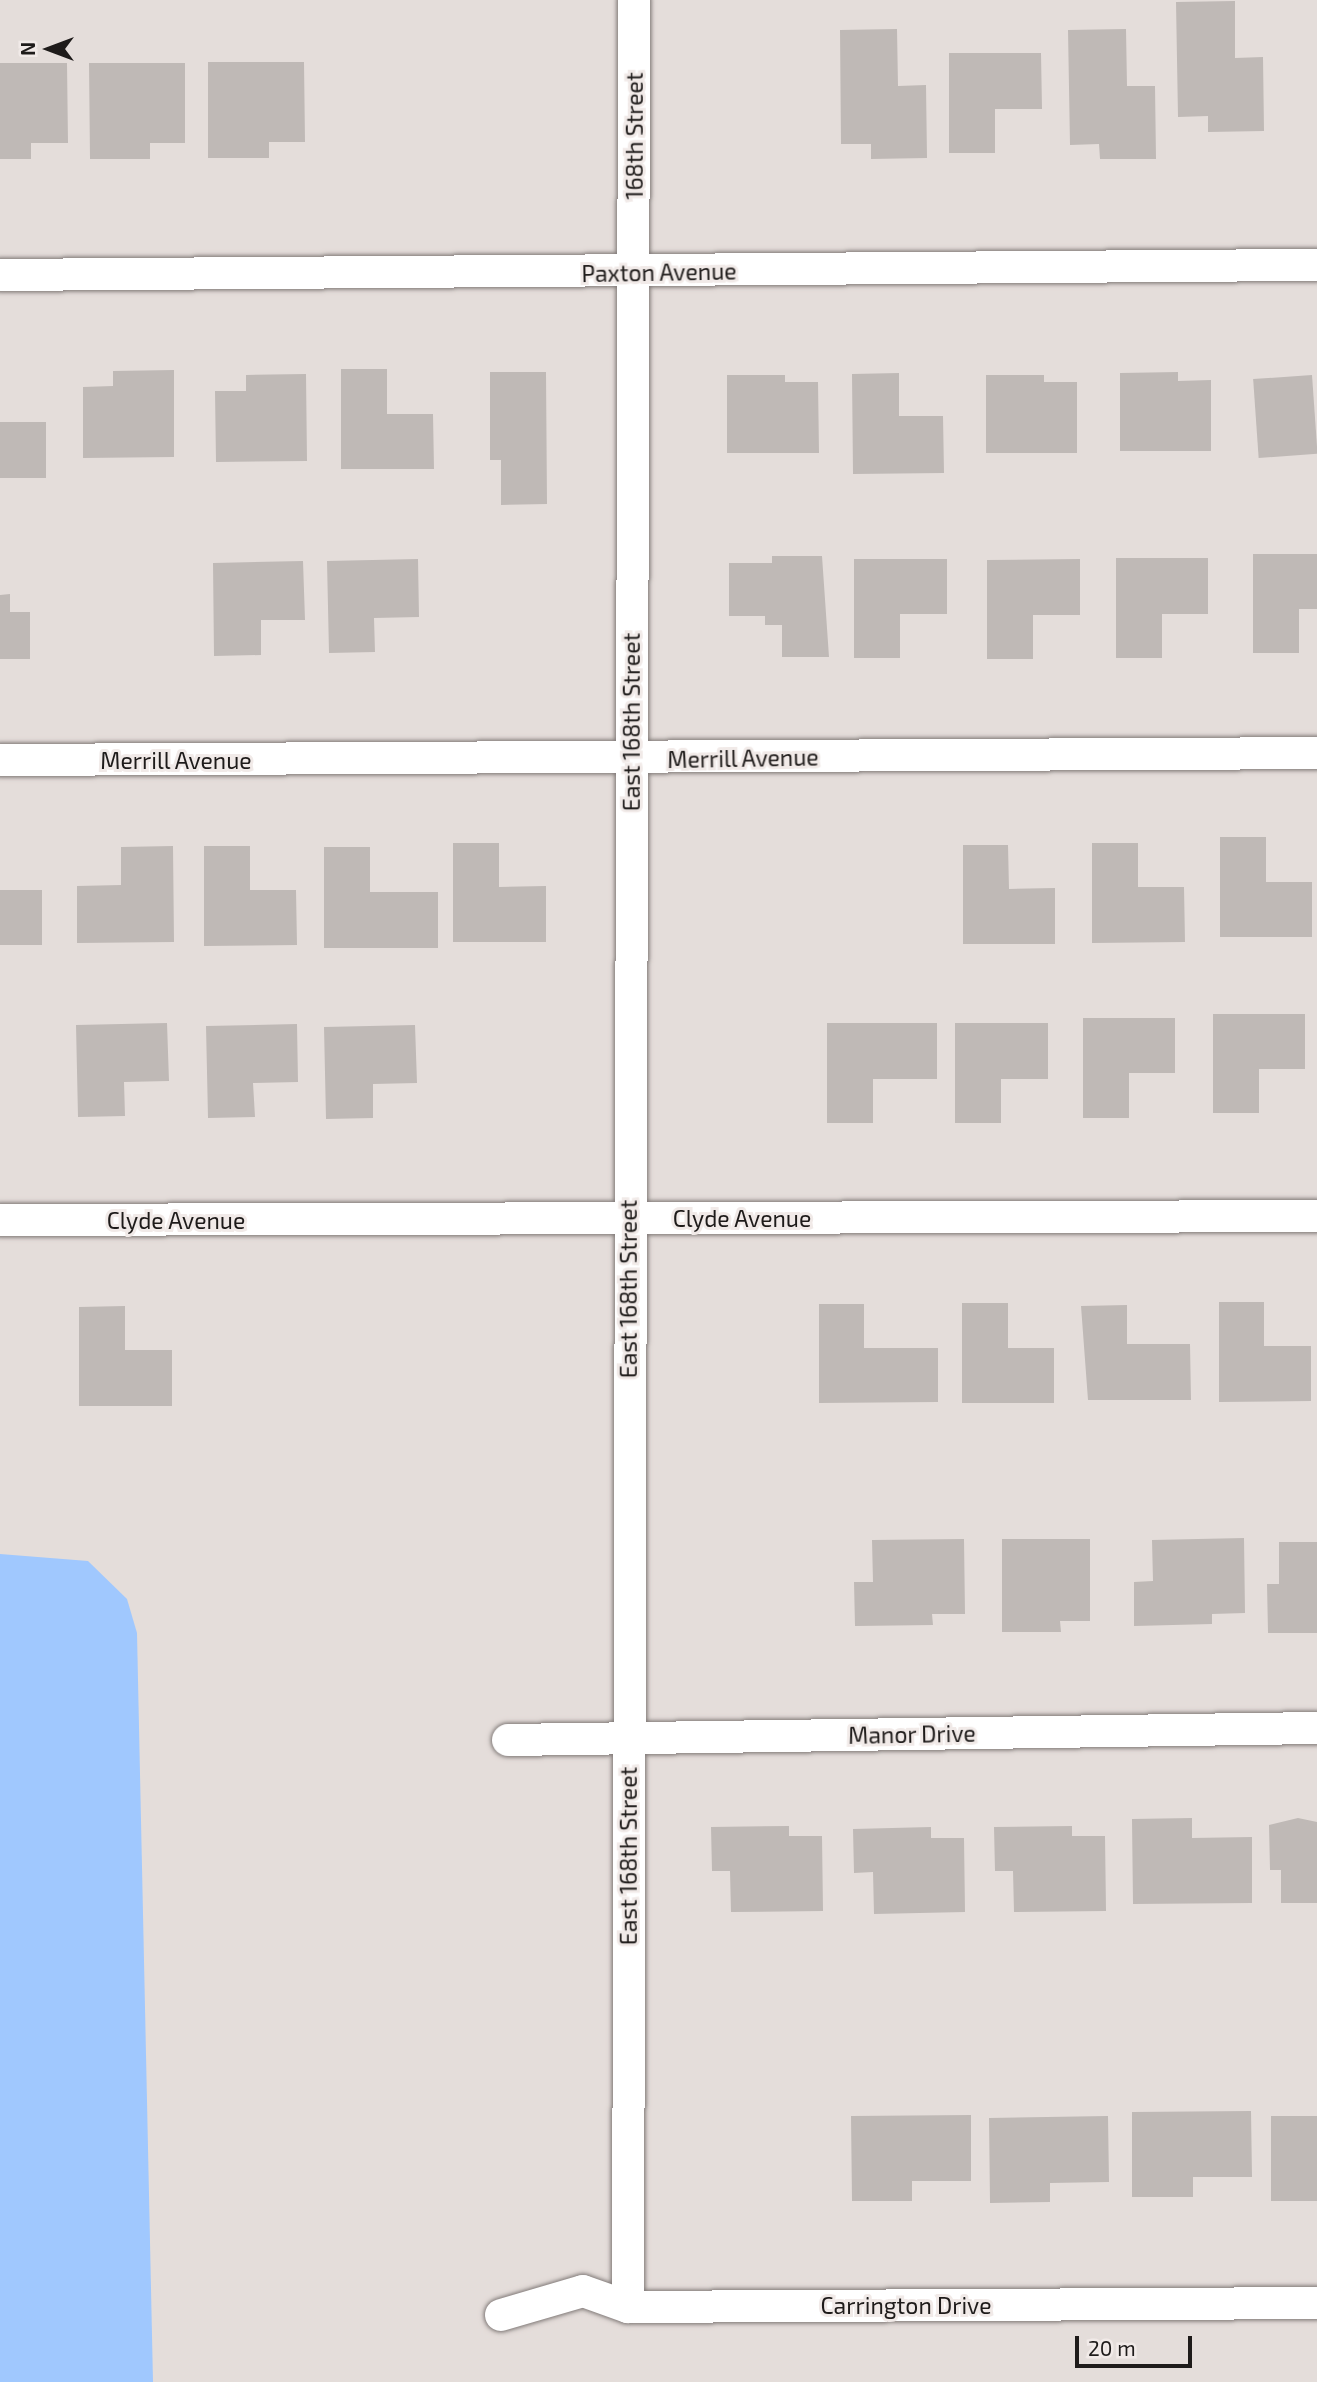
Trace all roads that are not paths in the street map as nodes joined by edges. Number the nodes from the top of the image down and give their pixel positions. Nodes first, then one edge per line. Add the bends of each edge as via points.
1 (634, 0) edge
2 (1317, 265) edge
3 (635, 272) junction
4 (0, 275) edge
5 (1317, 753) edge
6 (631, 759) junction
7 (0, 760) edge
8 (1317, 1216) edge
9 (628, 1218) junction
10 (0, 1220) edge
11 (1317, 1728) edge
12 (628, 1738) junction
13 (508, 1740) dead end
14 (1317, 2303) edge
15 (628, 2307) junction
16 (501, 2315) dead end

1 - 3 street, 168th Street
2 - 3 street, Paxton Avenue
3 - 4 street, Paxton Avenue
3 - 6 street, East 168th Street
5 - 6 street, Merrill Avenue
6 - 7 street, Merrill Avenue
6 - 9 street, East 168th Street
8 - 9 street, Clyde Avenue
9 - 10 street, Clyde Avenue
9 - 12 street, East 168th Street
11 - 12 street, Manor Drive
12 - 13 street, Manor Drive
12 - 15 street, East 168th Street
14 - 15 street, Carrington Drive
15 - 16 street, Carrington Drive via 583,2291

